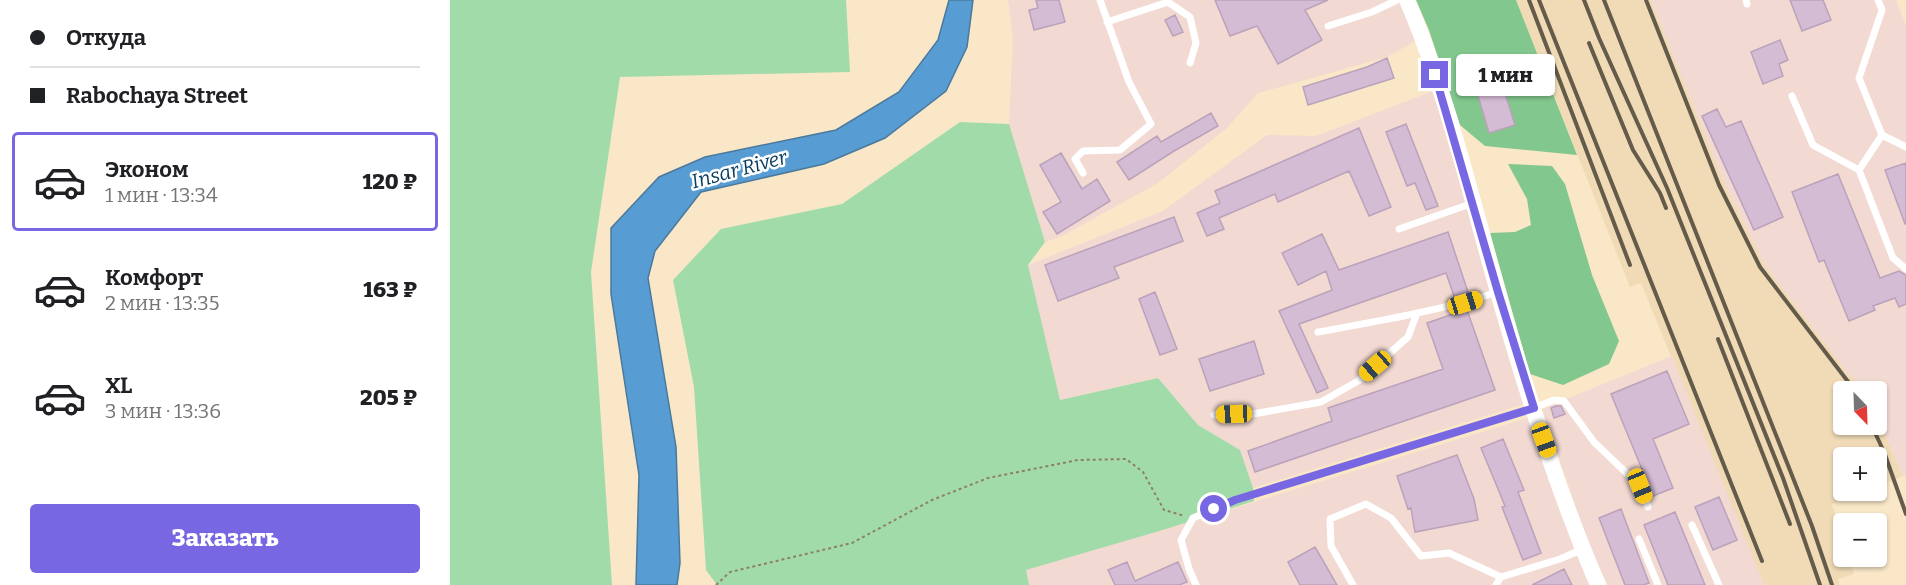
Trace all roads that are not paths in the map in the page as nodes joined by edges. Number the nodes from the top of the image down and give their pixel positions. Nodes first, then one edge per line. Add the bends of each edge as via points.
1 (1100, 0) edge
2 (1396, 0) edge
3 (1407, 0) edge
4 (1878, 0) edge
5 (1107, 22) junction
6 (1328, 26) dead end
7 (1190, 63) dead end
8 (1792, 96) dead end
9 (1882, 135) junction
10 (1906, 147) edge
11 (1859, 170) junction
12 (1083, 173) dead end
13 (1473, 203) junction
14 (1399, 229) dead end
15 (1906, 269) edge
16 (1498, 292) junction
17 (1417, 313) junction
18 (1318, 332) dead end
19 (1534, 408) junction
20 (1214, 415) dead end
21 (1648, 507) dead end
22 (1692, 525) dead end
23 (1639, 539) dead end
24 (1583, 549) junction
25 (1501, 577) junction
26 (1197, 585) edge
27 (1353, 585) edge
28 (1496, 585) edge
29 (1598, 585) edge
30 (1658, 585) edge
31 (1719, 585) edge

1 - 5 lane
2 - 6 lane
3 - 13 street via 1429,54
4 - 9 lane via 1882,10 1859,78
5 - 7 lane via 1168,2 1190,17 1196,43
5 - 12 lane via 1129,82 1151,124 1120,150 1083,151 1075,159
8 - 11 lane via 1813,145
9 - 10 lane
9 - 11 lane
11 - 15 lane via 1893,258
13 - 14 lane
13 - 16 street
16 - 17 lane
16 - 19 street
17 - 18 lane
17 - 20 lane via 1408,337 1358,381 1321,402 1254,414
19 - 21 lane via 1554,400 1564,401 1594,442 1640,486
19 - 24 street
19 - 26 lane via 1235,500 1193,518 1181,540
22 - 31 lane
23 - 30 lane
24 - 25 lane
24 - 29 street
25 - 27 lane via 1449,553 1421,556 1391,518 1366,504 1330,519 1331,546
25 - 28 lane

